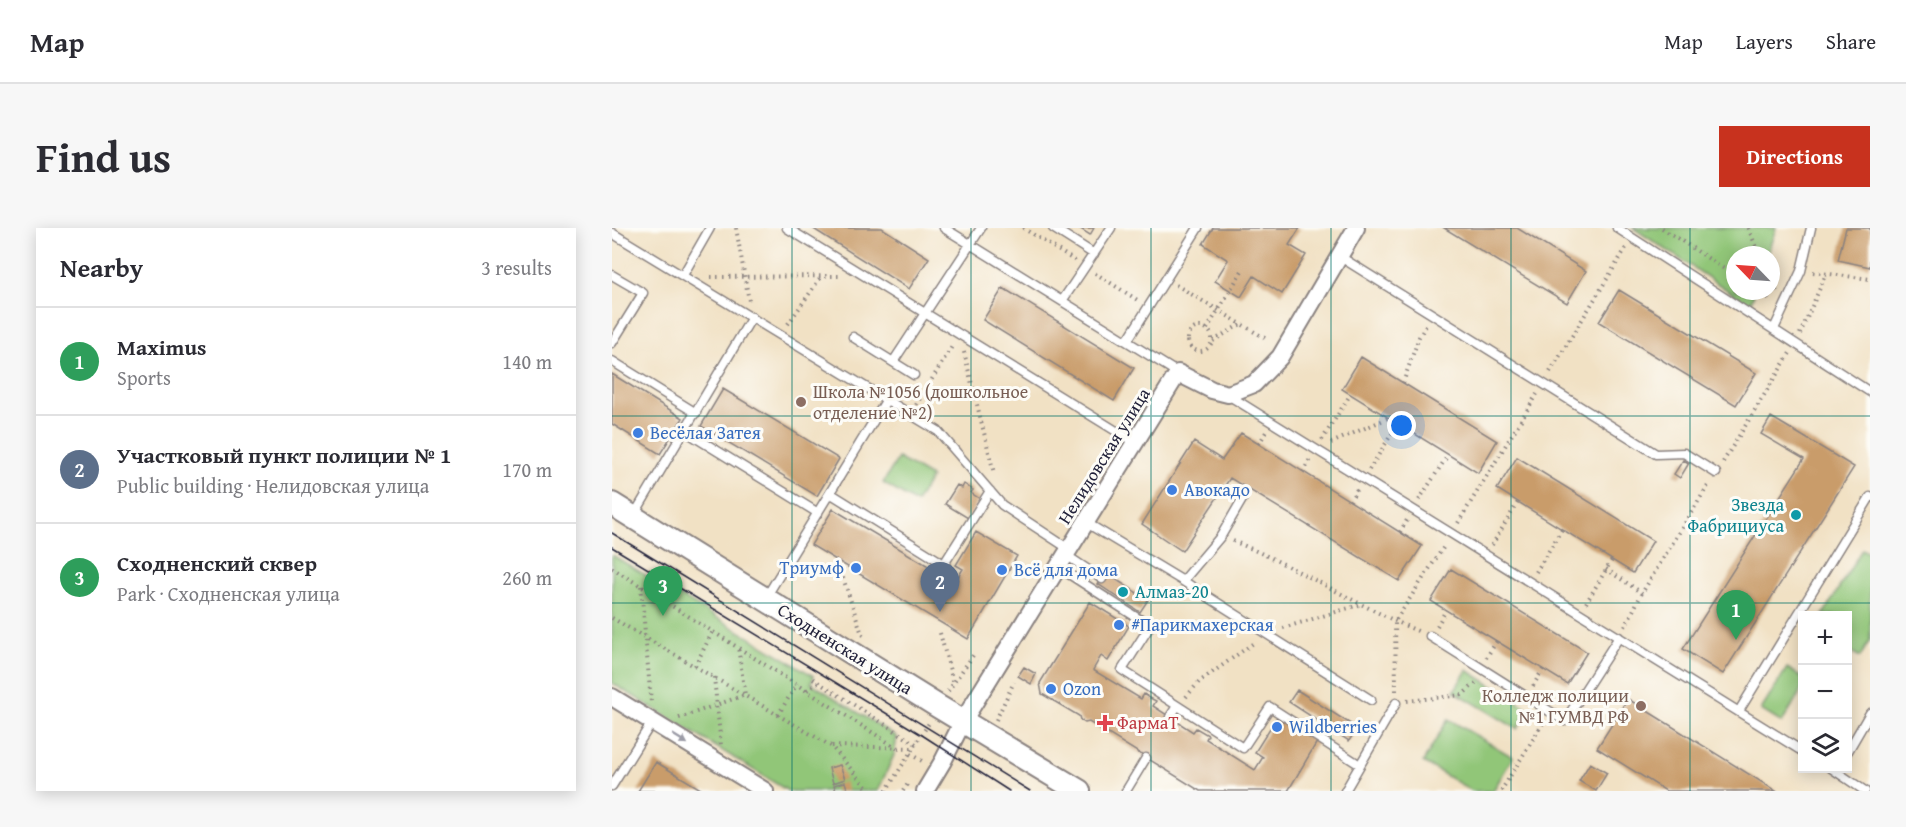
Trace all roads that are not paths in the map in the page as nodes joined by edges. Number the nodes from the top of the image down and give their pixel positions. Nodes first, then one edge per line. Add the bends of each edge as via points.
1 (710, 228) edge
2 (787, 228) edge
3 (944, 228) edge
4 (981, 228) edge
5 (1053, 228) edge
6 (1111, 228) edge
7 (1198, 228) edge
8 (1356, 228) edge
9 (1617, 228) edge
10 (1811, 228) edge
11 (612, 234) edge
12 (971, 244) junction
13 (1094, 254) junction
14 (1339, 256) junction
15 (612, 275) edge
16 (683, 275) junction
17 (1062, 301) junction
18 (926, 314) junction
19 (752, 317) junction
20 (1774, 329) junction
21 (853, 338) dead end
22 (1127, 341) junction
23 (612, 343) edge
24 (612, 361) edge
25 (893, 362) junction
26 (1178, 373) junction
27 (914, 375) dead end
28 (1870, 392) edge
29 (1228, 394) junction
30 (887, 399) junction
31 (696, 413) junction
32 (685, 431) junction
33 (1134, 442) junction
34 (1716, 473) road end
35 (990, 491) junction
36 (830, 493) junction
37 (1870, 497) edge
38 (1243, 498) dead end
39 (612, 504) edge
40 (818, 513) junction
41 (632, 517) junction
42 (1085, 522) junction
43 (1064, 557) junction
44 (1102, 579) dead end
45 (1183, 581) junction
46 (765, 599) junction
47 (1430, 636) road end
48 (1619, 637) junction
49 (612, 697) edge
50 (1371, 700) dead end
51 (1396, 702) road end
52 (1177, 706) junction
53 (1739, 711) junction
54 (1870, 713) edge
55 (1170, 717) dead end
56 (963, 721) junction
57 (655, 724) junction
58 (1852, 744) edge
59 (1798, 748) edge
60 (1146, 758) dead end
61 (1360, 765) junction
62 (1840, 773) edge
63 (612, 786) edge
64 (765, 791) edge
65 (925, 791) edge
66 (1079, 791) edge
67 (1126, 791) edge
68 (1345, 791) edge
69 (1865, 791) edge

1 - 16 lane
2 - 18 lane
3 - 12 lane
4 - 12 lane
5 - 13 lane
6 - 13 lane
7 - 22 lane
8 - 14 street
9 - 20 lane
10 - 20 lane via 1801,271
11 - 16 lane
12 - 17 lane
12 - 18 lane
13 - 17 lane
14 - 29 street via 1280,357 1254,384
14 - 34 lane via 1656,454 1684,453
15 - 23 lane via 643,293
16 - 19 lane
17 - 22 lane
18 - 25 lane
18 - 33 lane
19 - 30 lane
19 - 31 lane
20 - 28 lane
21 - 25 lane
22 - 26 lane
24 - 31 lane
25 - 27 lane
26 - 29 street
26 - 33 street, Нелидовская улица
29 - 48 lane
30 - 35 lane via 938,431
30 - 36 lane
31 - 32 lane
32 - 40 lane
32 - 41 lane
33 - 42 street, Нелидовская улица
35 - 36 lane via 944,564
35 - 43 lane
36 - 40 lane
37 - 53 lane
38 - 45 lane via 1221,536
39 - 41 main road, Сходненская улица
40 - 46 lane
41 - 46 main road, Сходненская улица
42 - 43 street, Нелидовская улица
42 - 45 lane
43 - 44 lane
43 - 52 lane via 1150,626 1122,670
43 - 56 street, Нелидовская улица
45 - 50 lane
46 - 56 main road, Сходненская улица
47 - 48 lane via 1565,721
48 - 53 lane
49 - 57 street
51 - 61 lane
52 - 55 lane
52 - 61 lane via 1243,748 1270,707
53 - 59 lane
54 - 58 lane
56 - 65 street, Нелидовская улица
56 - 66 main road, Сходненская улица
57 - 63 lane
57 -> 64 street
60 - 67 lane
61 - 68 lane
62 - 69 lane

